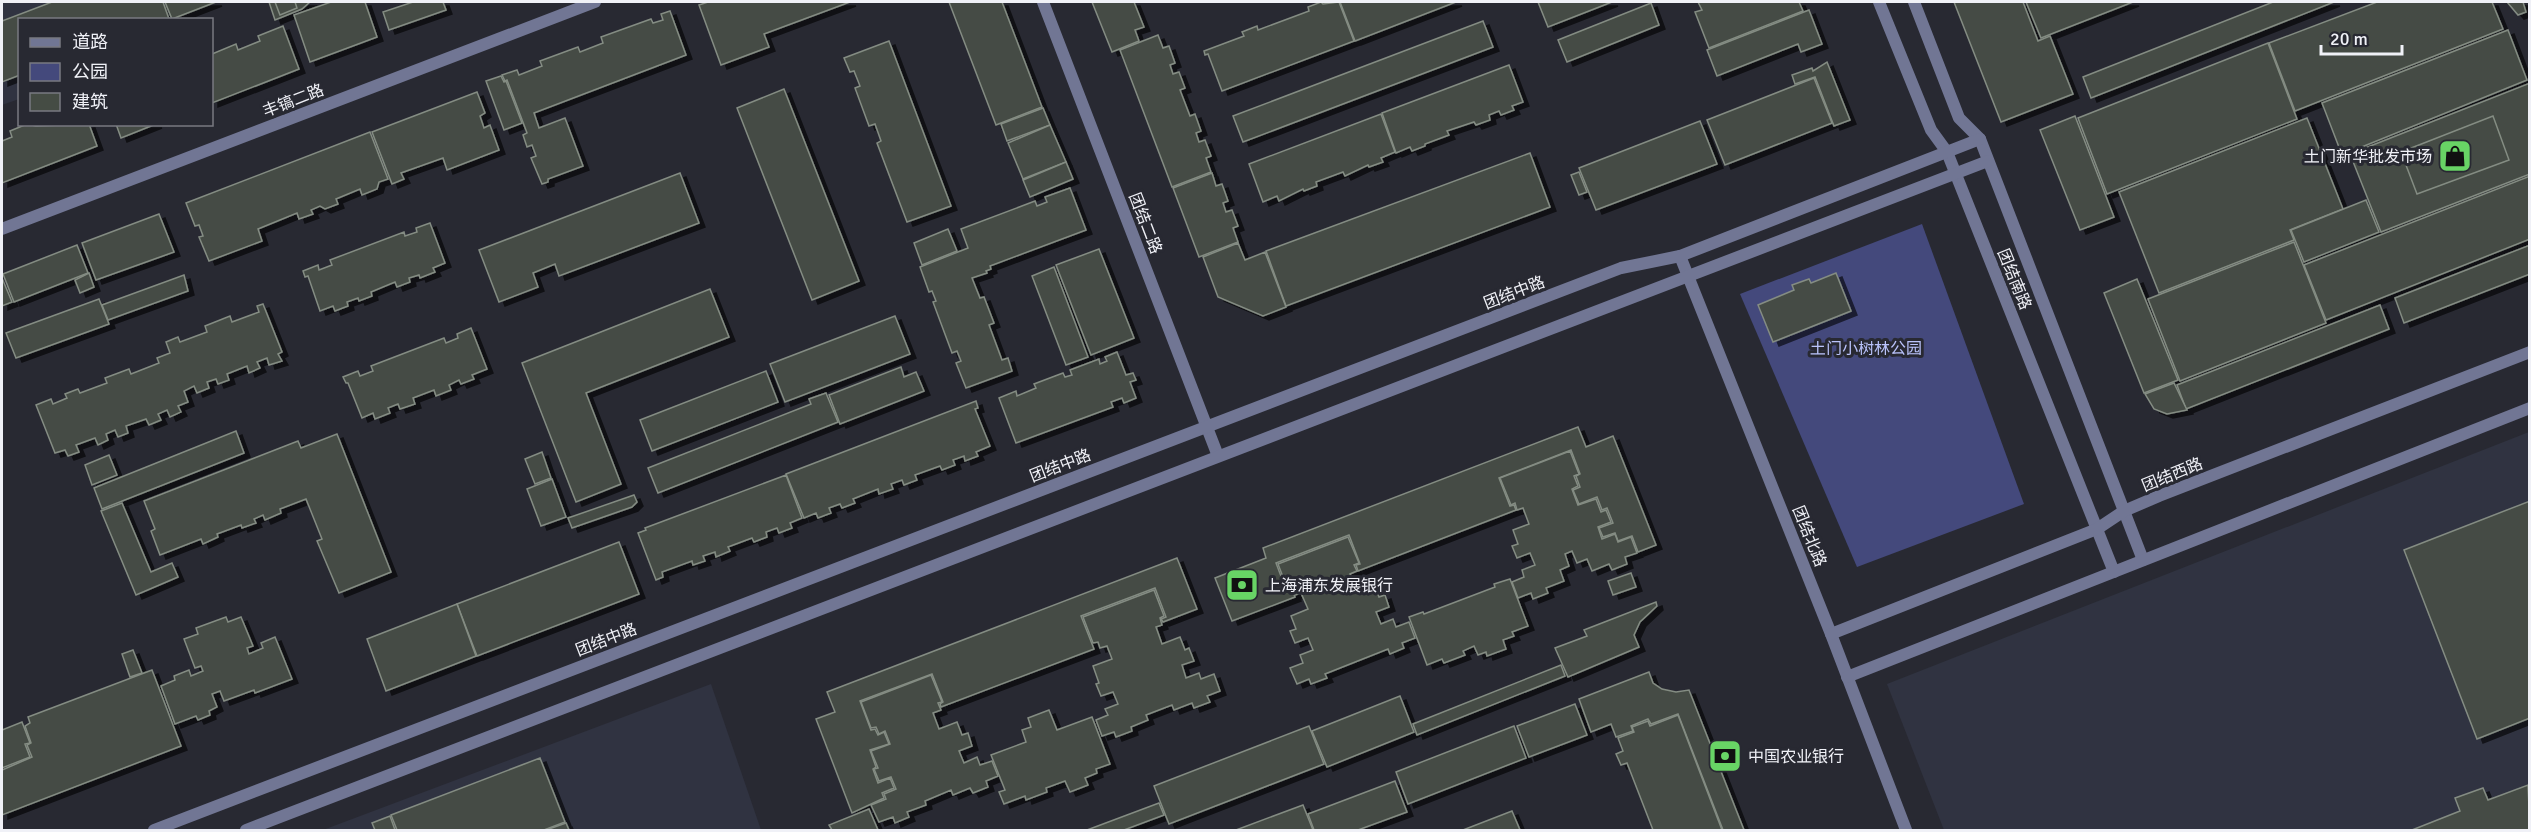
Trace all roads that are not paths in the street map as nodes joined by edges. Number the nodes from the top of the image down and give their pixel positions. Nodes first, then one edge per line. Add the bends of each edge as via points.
1 (595, 2) edge
2 (1043, 2) edge
3 (1879, 2) edge
4 (1914, 2) edge
5 (1980, 139) junction
6 (1947, 152) junction
7 (1988, 160) junction
8 (1956, 173) junction
9 (2, 230) edge
10 (1680, 256) junction
11 (1687, 276) junction
12 (2529, 352) edge
13 (2529, 408) edge
14 (1206, 427) junction
15 (1218, 456) junction
16 (2124, 511) junction
17 (2097, 529) junction
18 (2143, 560) junction
19 (2114, 572) junction
20 (1831, 634) junction
21 (1846, 677) junction
22 (154, 831) edge
23 (246, 831) edge
24 (1906, 831) edge

1 - 9 street, 丰镐二路
2 - 14 street, 团结二路
3 - 6 street, 团结南路 via 1931,130
4 - 5 street, 团结南路 via 1959,118
5 - 6 street, 团结中路
5 - 7 street, 团结南路
6 - 8 street, 团结南路
6 - 10 street, 团结中路
7 - 8 street
7 - 16 street, 团结南路
8 - 11 street
8 - 17 street, 团结南路
10 - 11 street, 团结北路
10 - 14 street, 团结中路 via 1621,268
11 - 15 street
11 - 20 street, 团结北路
12 - 16 street, 团结西路
13 - 18 street
14 - 15 street, 团结二路
14 - 22 street, 团结中路
15 - 23 street
16 - 17 street, 团结西路
16 - 18 street, 团结南路
17 - 19 street, 团结南路
17 - 20 street, 团结西路
18 - 19 street
19 - 21 street
20 - 21 street, 团结北路
21 - 24 street, 团结北路

